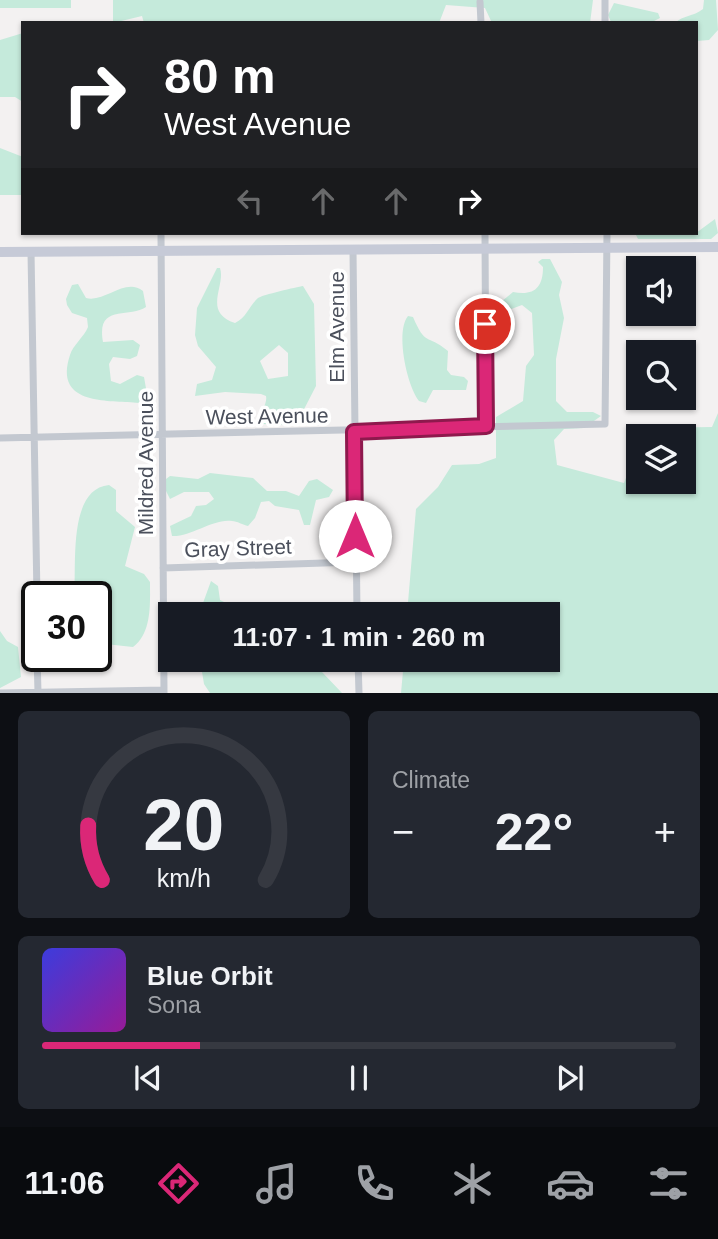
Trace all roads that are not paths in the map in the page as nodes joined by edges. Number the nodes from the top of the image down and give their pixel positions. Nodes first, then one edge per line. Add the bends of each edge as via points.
1 (605, 0) edge
2 (480, 2) dead end
3 (481, 21) edge
4 (605, 21) edge
5 (160, 235) edge
6 (485, 235) edge
7 (607, 235) edge
8 (607, 247) junction
9 (718, 247) edge
10 (485, 248) junction
11 (161, 249) junction
12 (353, 250) junction
13 (0, 253) edge
14 (31, 253) junction
15 (486, 426) junction
16 (354, 432) junction
17 (162, 436) junction
18 (0, 438) edge
19 (36, 438) junction
20 (355, 562) junction
21 (163, 568) junction
22 (37, 581) edge
23 (357, 602) edge
24 (37, 672) edge
25 (358, 672) edge
26 (164, 691) edge
27 (0, 692) edge
28 (38, 692) edge
29 (359, 693) edge

1 - 4 street
2 - 3 street
5 - 11 street, Mildred Avenue
6 - 10 street
7 - 8 street
8 - 9 main road
8 - 10 main road
8 - 15 street, West Avenue via 605,424
10 - 12 main road
10 - 15 street
11 - 12 main road
11 - 14 main road
11 - 17 street, Mildred Avenue
12 - 16 street, Elm Avenue
13 - 14 main road
14 - 19 street
15 - 16 street, West Avenue
16 - 17 street, West Avenue
16 - 20 street, Elm Avenue
17 - 19 street, West Avenue
17 - 21 street, Mildred Avenue
18 - 19 street, West Avenue
19 - 22 street
20 - 21 street, Gray Street
20 - 23 street, Elm Avenue
21 - 26 street, Mildred Avenue
24 - 28 street
25 - 29 street
26 - 28 street
27 - 28 street

